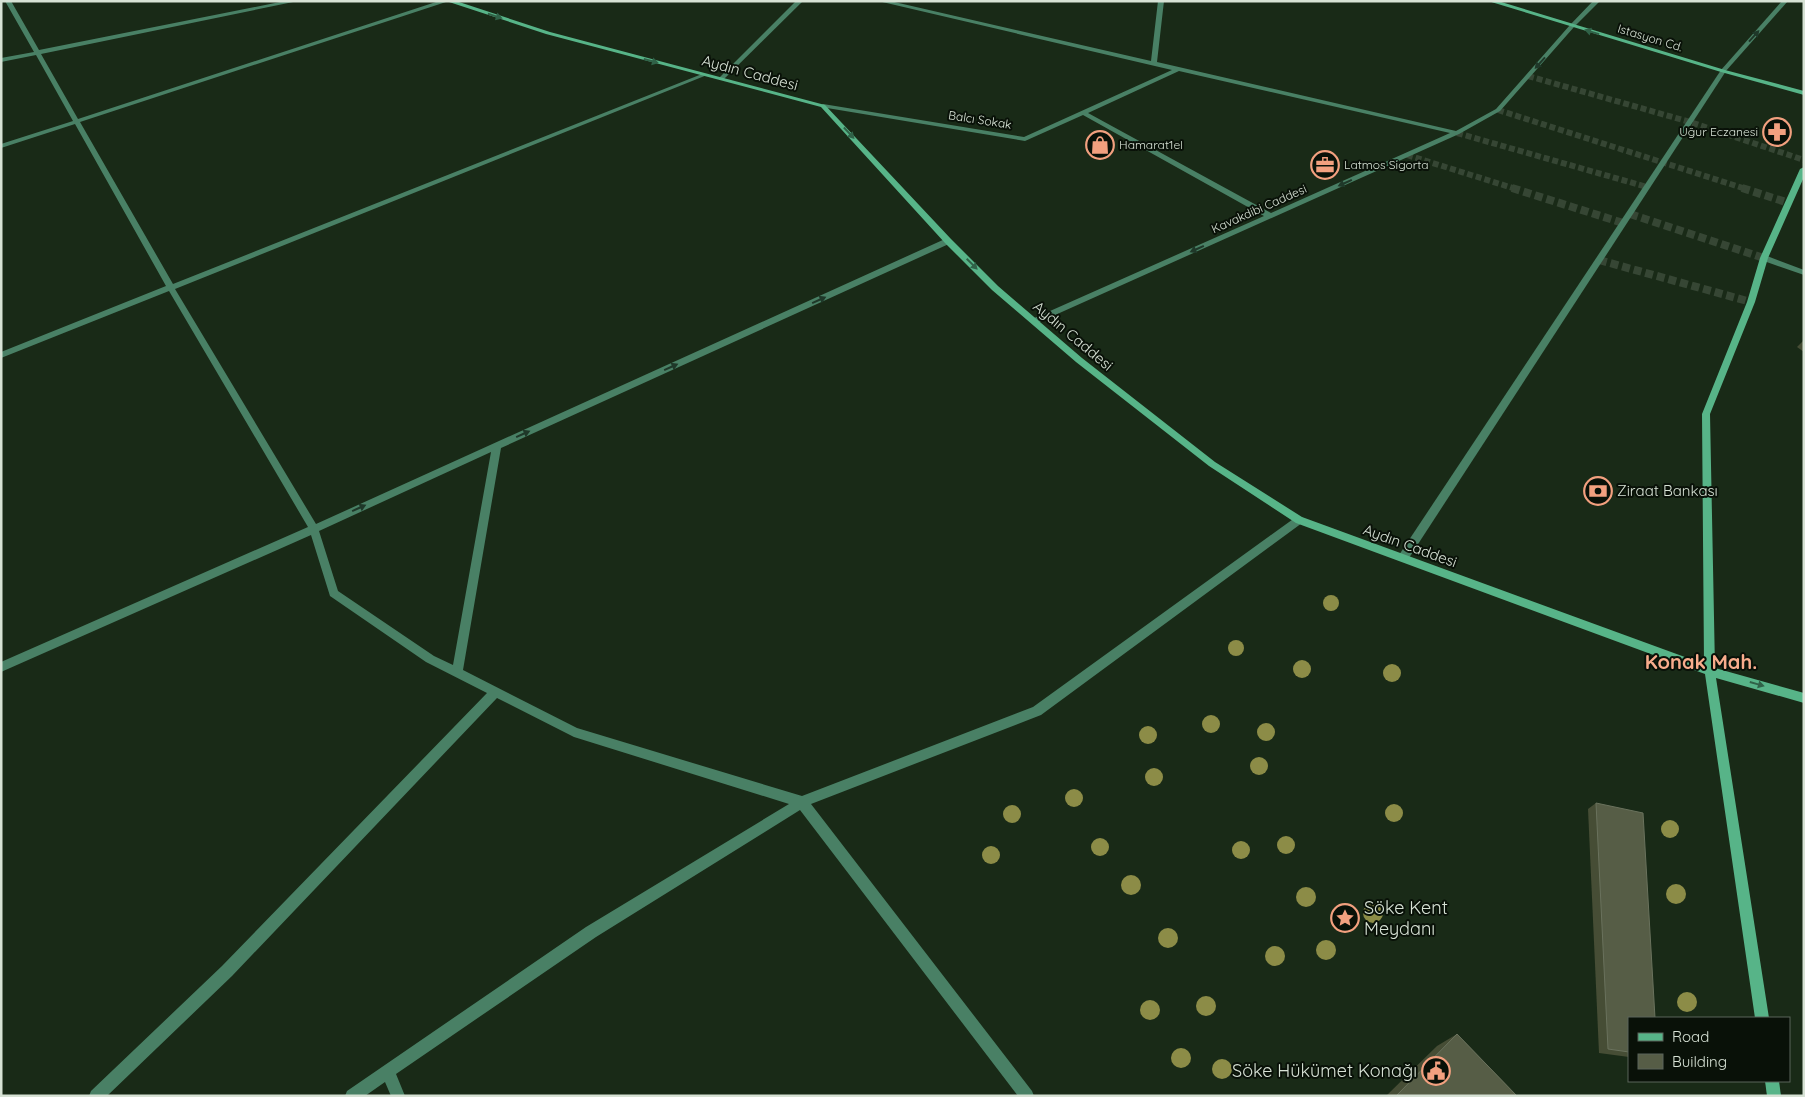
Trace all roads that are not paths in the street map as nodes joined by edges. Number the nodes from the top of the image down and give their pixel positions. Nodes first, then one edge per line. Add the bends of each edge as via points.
1 (8, 1) edge
2 (295, 1) edge
3 (447, 1) edge
4 (800, 1) edge
5 (881, 1) edge
6 (1161, 1) edge
7 (1491, 1) edge
8 (1597, 1) edge
9 (1785, 1) edge
10 (1572, 26) junction
11 (37, 52) junction
12 (1, 60) edge
13 (1154, 63) junction
14 (1179, 69) junction
15 (1723, 71) junction
16 (704, 75) junction
17 (720, 79) junction
18 (1804, 93) edge
19 (824, 106) junction
20 (1084, 113) junction
21 (77, 122) junction
22 (1457, 133) junction
23 (1, 146) edge
24 (1804, 170) edge
25 (1270, 216) junction
26 (948, 241) junction
27 (1764, 258) junction
28 (1804, 273) edge
29 (171, 288) junction
30 (1034, 321) junction
31 (1, 354) edge
32 (497, 446) junction
33 (1299, 520) junction
34 (314, 528) junction
35 (1403, 558) junction
36 (1, 667) edge
37 (1710, 671) junction
38 (457, 673) junction
39 (496, 692) junction
40 (1804, 698) edge
41 (802, 802) junction
42 (1762, 1017) edge
43 (388, 1071) junction
44 (1772, 1082) edge
45 (96, 1096) edge
46 (352, 1096) edge
47 (398, 1096) edge
48 (1027, 1096) edge
49 (1774, 1096) edge

1 - 11 street
2 - 11 street
3 -> 16 main road, Aydın Caddesi via 548,33
3 - 21 street
4 - 17 street
5 - 13 street
6 - 13 street
7 - 10 main road, Istasyon Cd.
8 - 10 street, Kavakdibi Caddesi
15 -> 9 street
15 -> 10 main road, Istasyon Cd.
10 -> 22 street, Kavakdibi Caddesi via 1498,110
11 - 12 street
11 - 21 street
13 - 14 street
14 - 20 street, Balcı Sokak
14 - 22 street
15 - 18 main road, Istasyon Cd.
15 - 35 street
16 - 17 main road, Aydın Caddesi
16 - 29 street
17 - 19 main road, Aydın Caddesi
19 - 20 street, Balcı Sokak via 1025,139
19 -> 26 main road, Aydın Caddesi
20 - 25 street
21 - 23 street
21 - 29 street
22 -> 25 street, Kavakdibi Caddesi
24 - 27 main road
25 -> 30 street, Kavakdibi Caddesi
26 -> 30 main road, Aydın Caddesi
32 -> 26 street
27 - 28 street
27 - 37 main road via 1706,414
29 - 31 street
29 - 34 street
30 - 33 main road, Aydın Caddesi via 1212,464
34 -> 32 street
32 - 38 street
33 - 35 main road, Aydın Caddesi
33 - 41 street via 1037,711
34 - 36 street
34 - 38 street via 334,592 430,659
35 - 37 main road, Aydın Caddesi
37 -> 40 main road, Aydın Caddesi
37 - 42 main road
38 - 39 street
39 - 41 street via 574,732
39 - 45 street via 227,972
41 - 43 street via 591,932
41 - 48 street
43 - 46 street
43 - 47 street
44 - 49 main road

